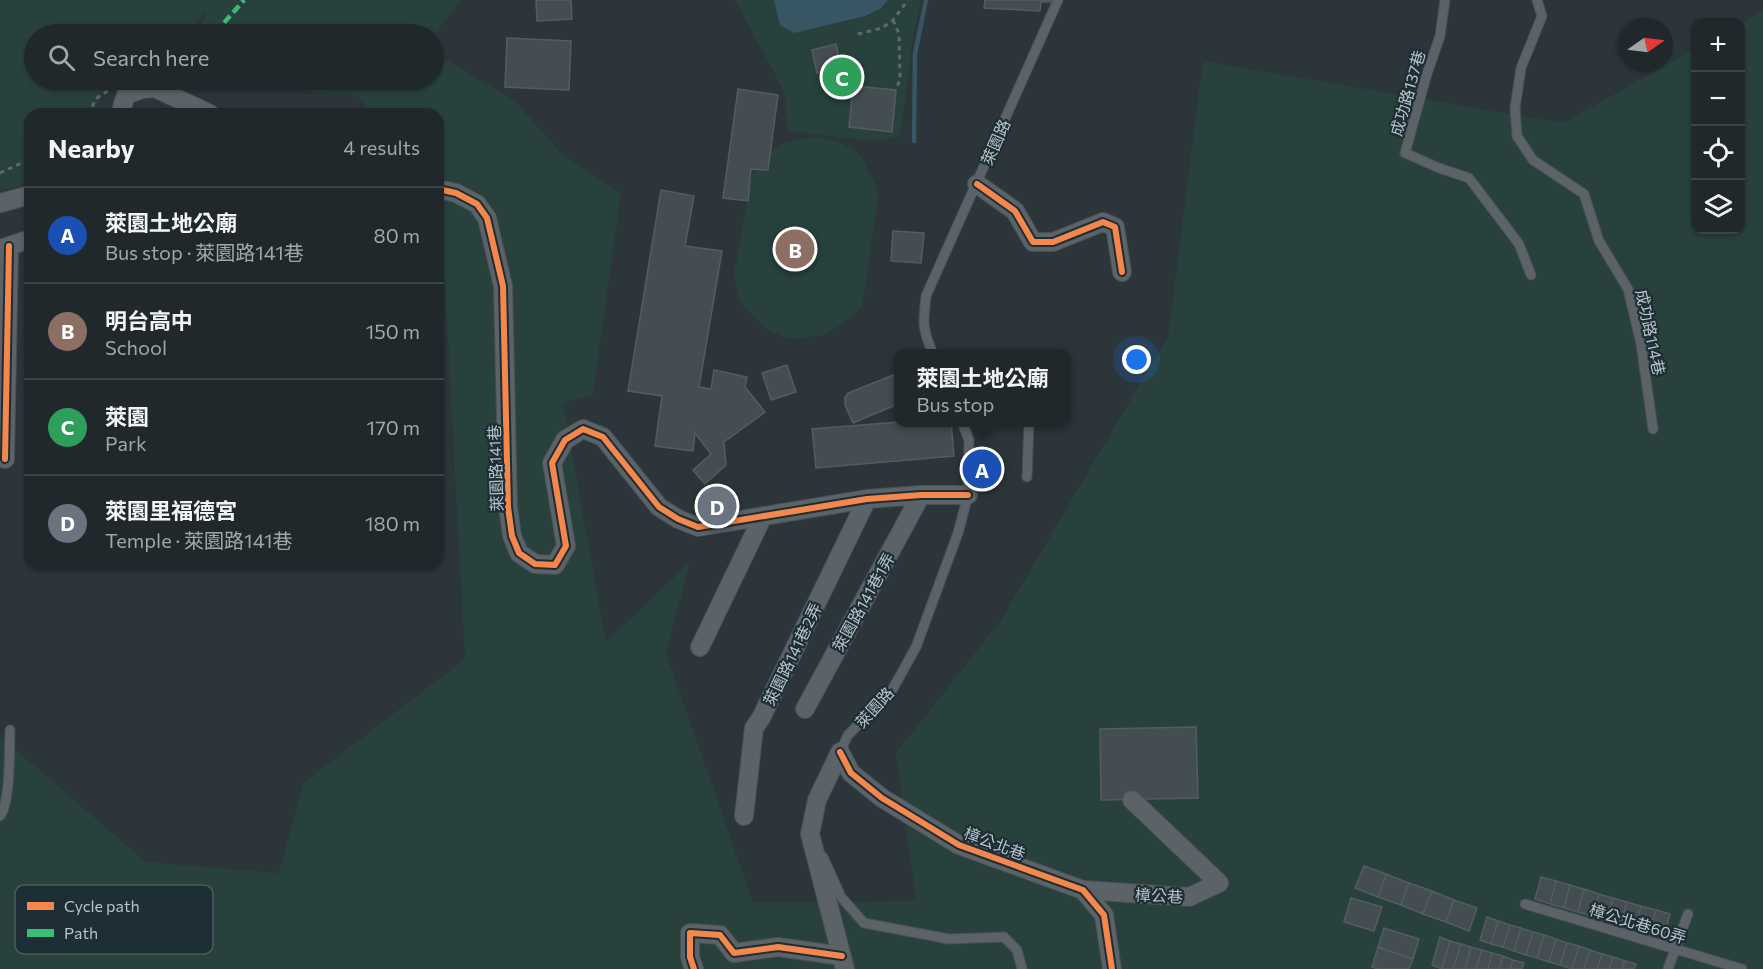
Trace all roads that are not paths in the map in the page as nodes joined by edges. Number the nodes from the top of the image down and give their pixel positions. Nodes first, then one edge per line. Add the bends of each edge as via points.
1 (1058, 0) edge
2 (1445, 0) edge
3 (1537, 0) edge
4 (139, 90) edge
5 (159, 90) edge
6 (122, 108) edge
7 (197, 108) edge
8 (977, 184) junction
9 (444, 190) edge
10 (24, 197) edge
11 (0, 203) edge
12 (24, 241) edge
13 (5, 248) edge
14 (1122, 272) dead end
15 (1531, 275) dead end
16 (931, 349) edge
17 (964, 427) edge
18 (1029, 427) edge
19 (1653, 429) dead end
20 (5, 459) dead end
21 (1027, 477) dead end
22 (921, 495) junction
23 (968, 495) junction
24 (867, 499) junction
25 (763, 516) junction
26 (700, 647) dead end
27 (805, 709) dead end
28 (10, 730) dead end
29 (840, 752) junction
30 (1132, 800) dead end
31 (0, 816) edge
32 (744, 816) dead end
33 (810, 834) junction
34 (1083, 890) junction
35 (1525, 904) dead end
36 (1688, 914) dead end
37 (1674, 950) junction
38 (844, 963) edge
39 (694, 969) edge
40 (1022, 969) edge
41 (1112, 969) edge
42 (1668, 969) edge
43 (1742, 969) edge

1 - 8 lane, 萊園路
2 - 15 lane, 成功路137巷 via 1440,36 1405,153 1469,178 1519,244
3 - 19 lane, 成功路114巷 via 1542,16 1521,68 1515,108 1517,136 1533,160 1584,194 1599,241 1628,290 1641,344
4 - 6 street via 126,95
5 - 7 street
8 - 14 street via 1015,211 1033,242 1053,242 1103,222 1115,227
8 - 16 lane, 萊園路 via 926,296 924,331
9 - 25 street, 萊園路141巷 via 477,204 486,218 503,286 508,507 519,553 535,564 555,565 566,546 552,463 565,440 583,429 603,437 659,507 678,519 698,527
10 - 11 street
12 - 13 street
13 - 20 street
17 - 23 lane, 萊園路 via 969,440
18 - 21 lane
22 - 23 street, 萊園路141巷
22 - 24 street, 萊園路141巷
22 - 27 street, 萊園路141巷1弄
23 - 29 lane, 萊園路 via 916,647 891,692 848,735
24 - 25 street, 萊園路141巷
24 - 32 street, 萊園路141巷2弄 via 754,728
25 - 26 street
28 - 31 lane via 8,790
29 - 33 street, 萊園路 via 817,800
29 - 34 street, 樟公北巷 via 851,773 882,798 959,845
30 - 34 street, 樟公巷 via 1219,883 1189,897
33 - 38 street, 萊園路
33 - 40 lane via 842,897 864,923 949,939 1004,937 1017,950
34 - 41 street via 1104,915
35 - 37 lane, 樟公北巷60弄
36 - 37 lane
37 - 42 lane
37 - 43 lane, 樟公北巷60弄
38 - 39 street, 萊園路 via 778,947 734,953 720,934 690,933

